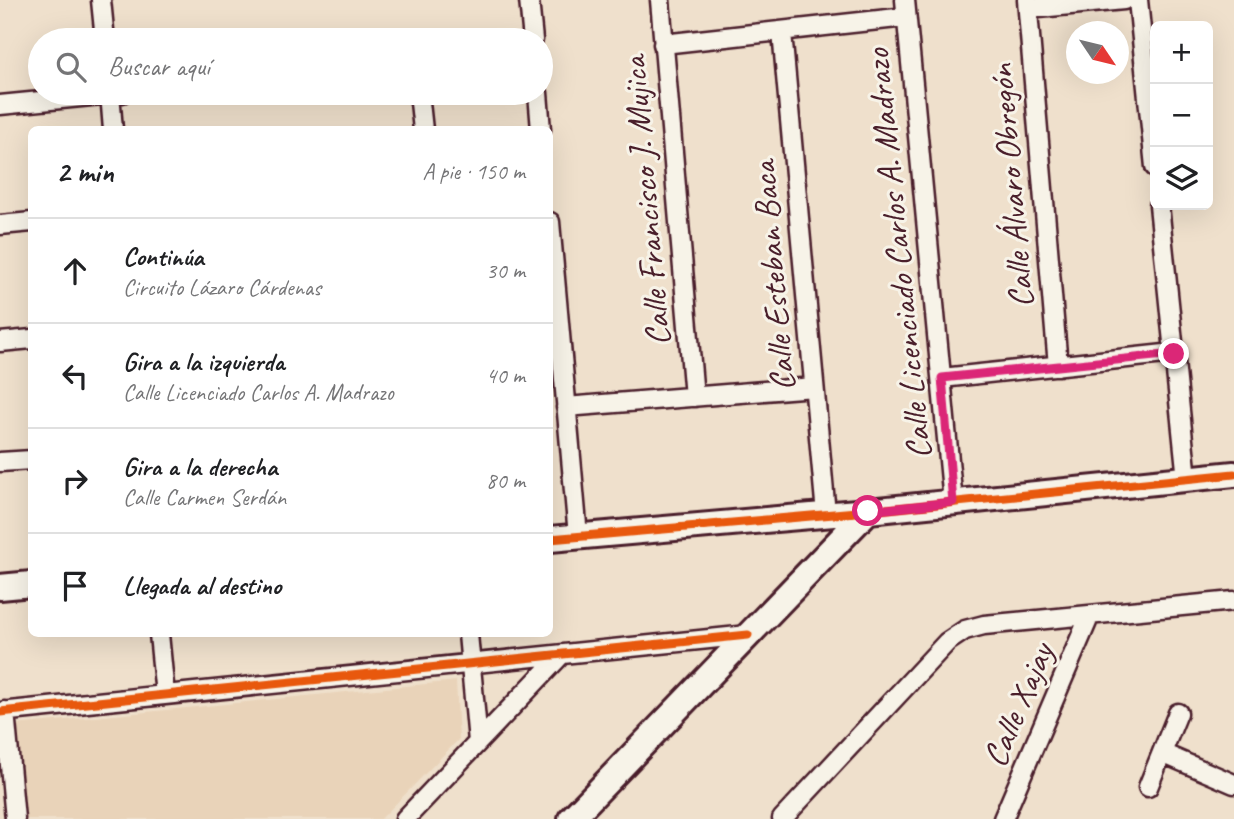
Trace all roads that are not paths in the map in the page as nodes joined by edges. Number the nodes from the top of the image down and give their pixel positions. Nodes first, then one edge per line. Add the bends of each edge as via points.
1 (101, 0) edge
2 (529, 0) edge
3 (660, 0) edge
4 (1124, 0) edge
5 (1138, 0) edge
6 (1027, 4) edge
7 (905, 9) edge
8 (104, 28) edge
9 (532, 28) edge
10 (782, 33) junction
11 (663, 44) junction
12 (28, 101) edge
13 (0, 104) edge
14 (114, 105) edge
15 (420, 105) edge
16 (539, 105) edge
17 (113, 126) edge
18 (423, 126) edge
19 (541, 126) edge
20 (1153, 147) edge
21 (1160, 210) edge
22 (28, 222) edge
23 (0, 225) edge
24 (553, 257) edge
25 (28, 339) edge
26 (0, 342) edge
27 (1174, 354) junction
28 (1058, 366) junction
29 (942, 378) junction
30 (814, 387) junction
31 (694, 397) junction
32 (566, 407) junction
33 (28, 460) edge
34 (0, 463) edge
35 (1234, 474) edge
36 (1187, 479) junction
37 (953, 502) junction
38 (868, 511) junction
39 (826, 514) junction
40 (578, 536) junction
41 (553, 538) edge
42 (28, 584) edge
43 (0, 587) edge
44 (1234, 601) edge
45 (1090, 615) junction
46 (748, 635) junction
47 (159, 637) edge
48 (468, 637) edge
49 (561, 654) junction
50 (471, 664) junction
51 (165, 695) junction
52 (3, 712) edge
53 (1178, 713) dead end
54 (478, 742) junction
55 (1162, 753) junction
56 (1234, 785) edge
57 (1148, 787) dead end
58 (15, 819) edge
59 (405, 819) edge
60 (571, 819) edge
61 (782, 819) edge
62 (1003, 819) edge

1 - 8 street
2 - 9 street
3 - 11 street, Calle Francisco J. Mujica
4 - 6 street
5 - 20 street
6 - 28 street, Calle Álvaro Obregón
7 - 10 street
7 - 29 street, Calle Licenciado Carlos A. Madrazo
10 - 11 street
10 - 30 street, Calle Esteban Baca
11 - 31 street, Calle Francisco J. Mujica
12 - 13 street
14 - 17 street
15 - 18 street
16 - 19 street
21 - 27 street
22 - 23 street
24 - 32 street
25 - 26 street
27 - 28 street
27 - 36 street
28 - 29 street
29 - 37 street, Calle Licenciado Carlos A. Madrazo
30 - 31 street
30 - 39 street, Calle Esteban Baca
31 - 32 street
32 - 40 street
33 - 34 street
35 - 36 street
36 - 37 street
37 - 38 street
38 - 39 street
38 - 46 street
39 - 40 street
40 - 41 street
42 - 43 street
44 - 45 street
45 - 61 street via 965,630 947,642
45 - 62 street, Calle Xajay
46 - 49 street
46 - 60 street
47 - 51 street
48 - 50 street
49 - 50 street
49 - 54 street
50 - 51 street
50 - 54 street
51 - 52 street
52 - 58 street
53 - 55 street
54 - 59 street
55 - 56 street
55 - 57 street

